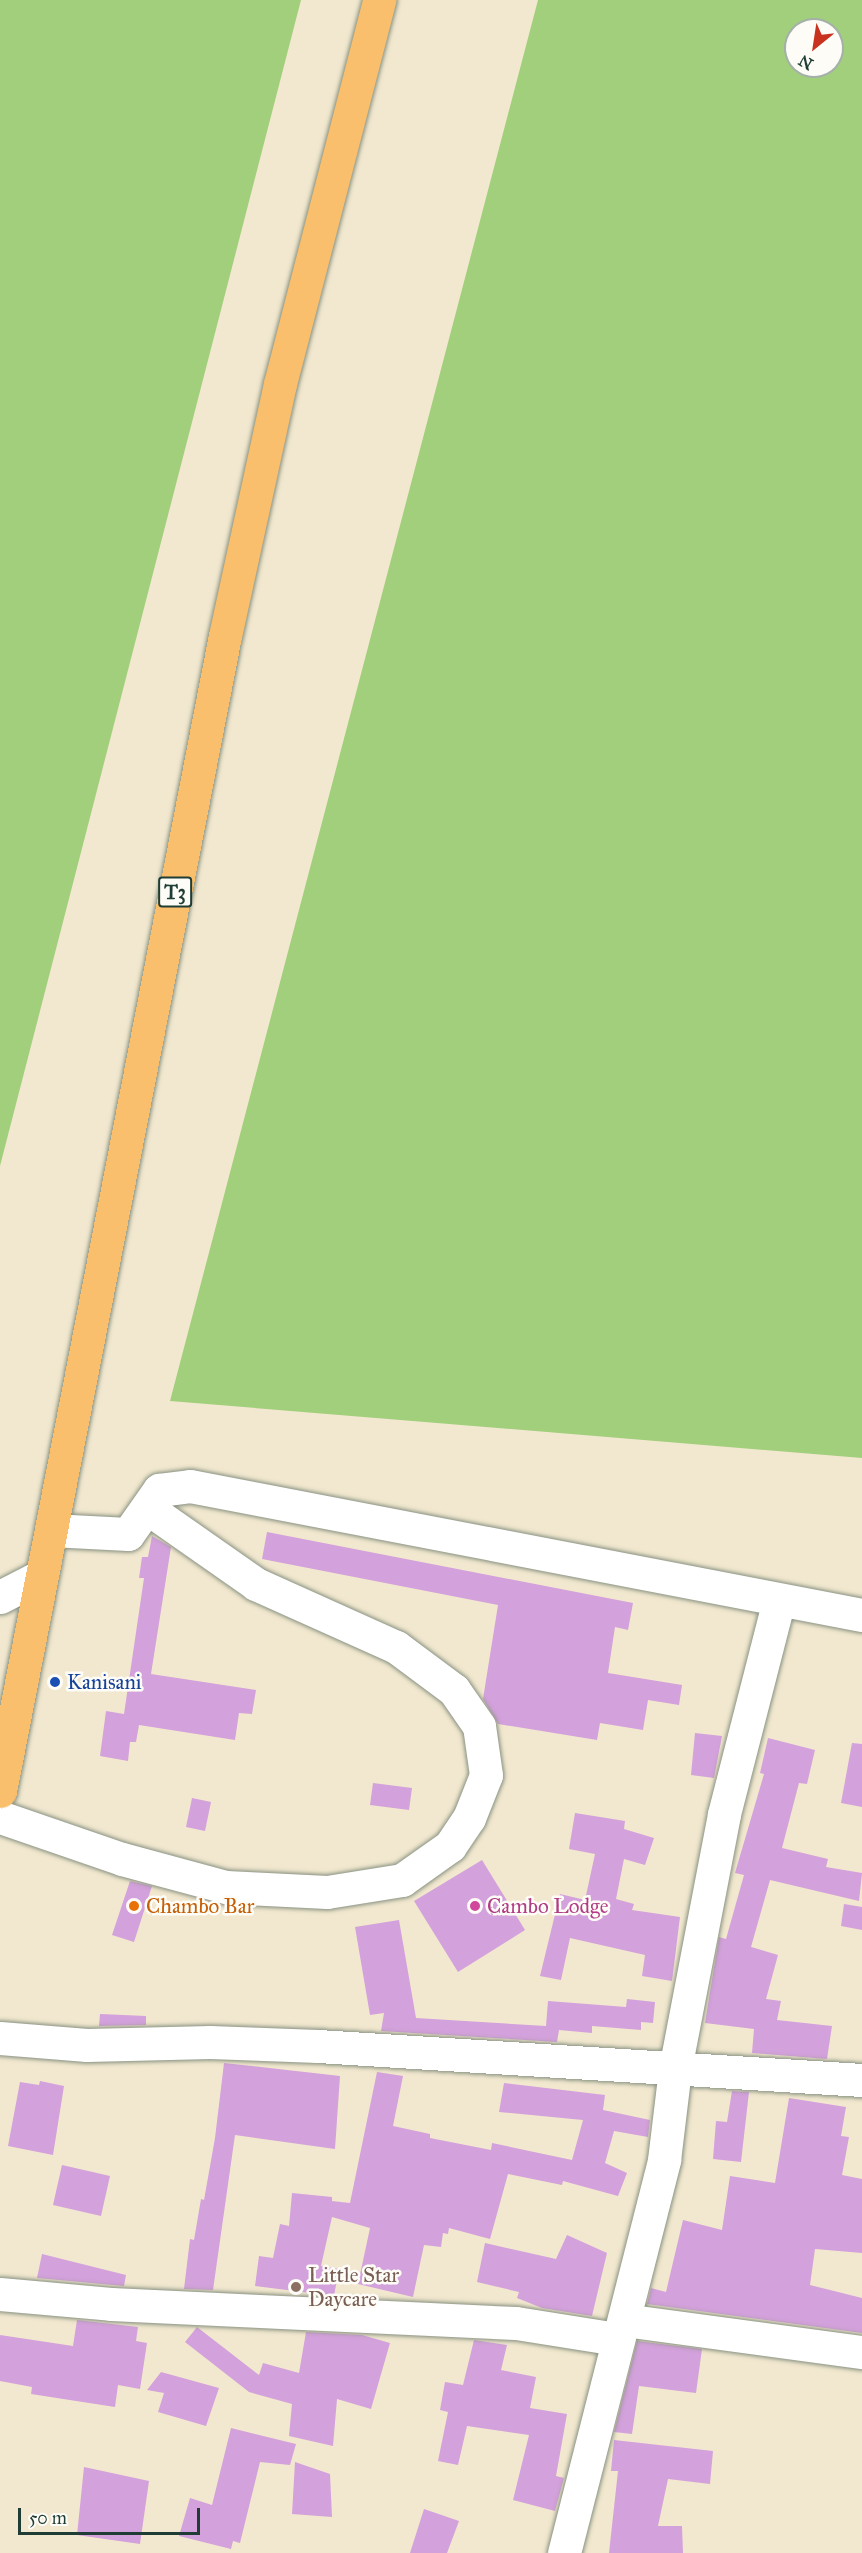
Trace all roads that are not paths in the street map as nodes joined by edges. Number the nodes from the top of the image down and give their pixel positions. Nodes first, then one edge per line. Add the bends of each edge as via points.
1 (379, 0) edge
2 (149, 1509) junction
3 (51, 1530) junction
4 (41, 1576) junction
5 (0, 1597) edge
6 (779, 1600) junction
7 (862, 1615) edge
8 (0, 1791) edge
9 (0, 1817) edge
10 (0, 2038) edge
11 (675, 2069) junction
12 (862, 2080) edge
13 (0, 2294) edge
14 (621, 2329) junction
15 (862, 2352) edge
16 (564, 2553) edge

1 - 3 highway, T3 via 280,384 225,636
2 - 3 street via 128,1534
2 - 6 street via 159,1490 190,1486
2 - 9 street via 256,1584 396,1647 454,1690 479,1726 486,1775 469,1818 450,1846 402,1880 327,1892 226,1887 122,1859
3 - 4 highway, T3
4 - 5 street
4 - 8 highway, T3
6 - 7 street
6 - 11 street via 724,1814
10 - 11 street via 87,2045 210,2042 318,2046
11 - 12 street
11 - 14 street via 664,2160
13 - 14 street via 111,2304
14 - 15 street
14 - 16 street

